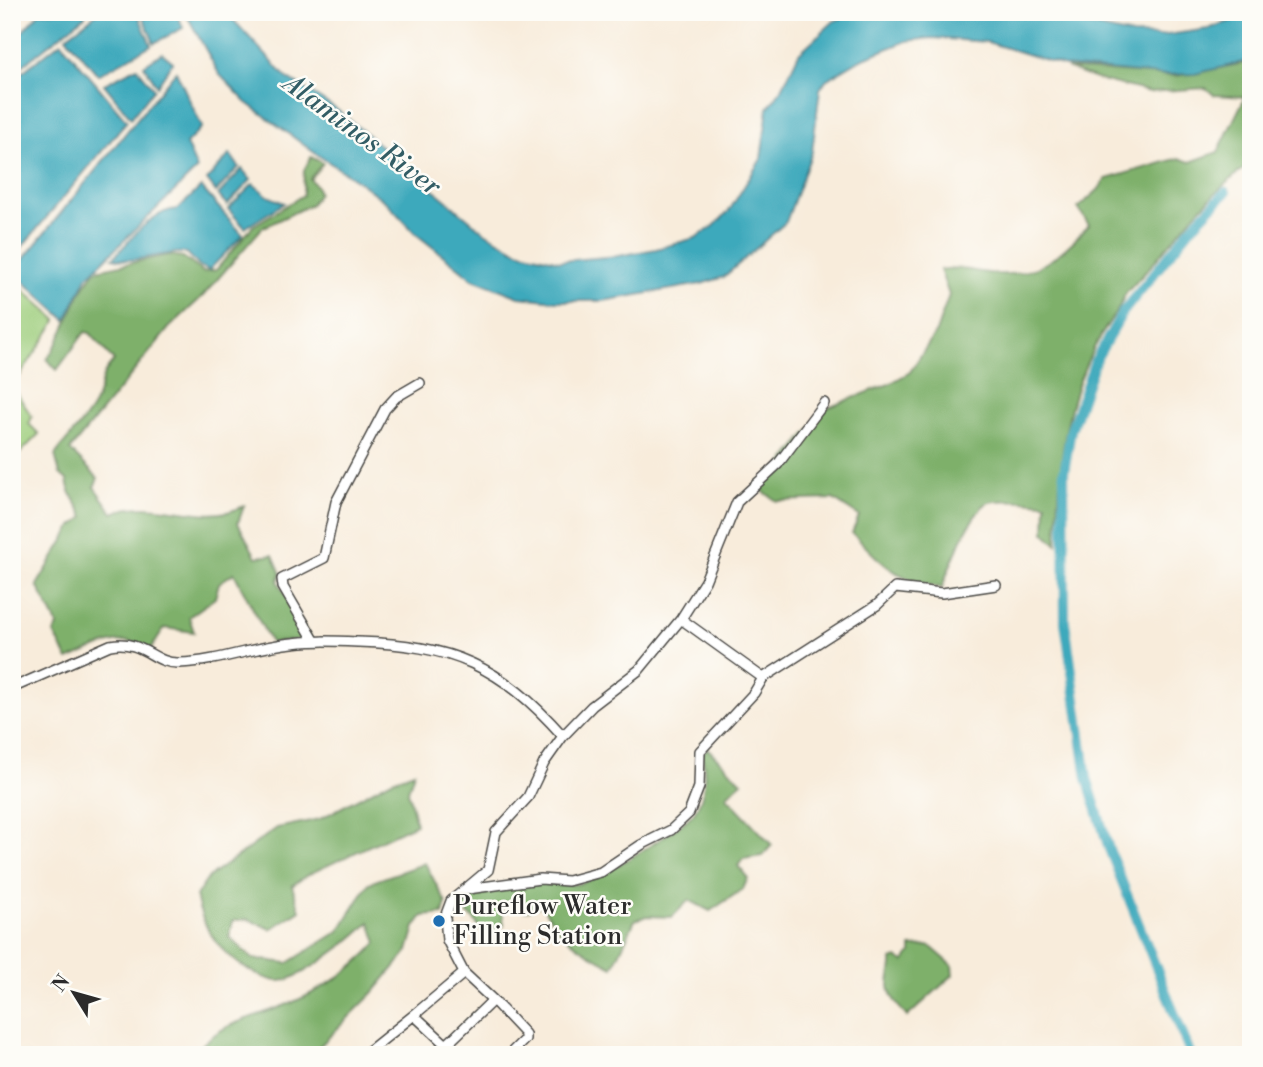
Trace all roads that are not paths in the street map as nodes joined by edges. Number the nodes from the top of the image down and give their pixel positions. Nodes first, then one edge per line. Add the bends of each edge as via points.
1 (421, 383) dead end
2 (824, 403) dead end
3 (996, 585) dead end
4 (681, 619) junction
5 (313, 640) junction
6 (762, 678) junction
7 (12, 688) edge
8 (563, 736) junction
9 (466, 889) junction
10 (464, 974) junction
11 (493, 1000) junction
12 (414, 1015) junction
13 (446, 1046) junction
14 (364, 1055) edge
15 (436, 1055) edge
16 (457, 1055) edge
17 (509, 1055) edge

1 - 5 street via 396,397 386,410 336,502 324,558 282,579 282,587
2 - 4 street via 778,464 737,502 705,581
3 - 6 street via 942,593 895,589
4 - 6 street
4 - 8 street via 639,670 592,706
5 - 7 street via 176,663 135,644 110,645
5 - 8 street via 450,653 506,682
6 - 9 street via 754,693 700,751 694,806 671,830 601,872 578,880 540,879
8 - 9 street via 528,797 496,832 488,870
9 - 10 street via 451,901 445,924 447,940
10 - 11 street
10 - 12 street
11 - 13 street
11 - 17 street via 525,1034
12 - 13 street
12 - 14 street
13 - 15 street
13 - 16 street

